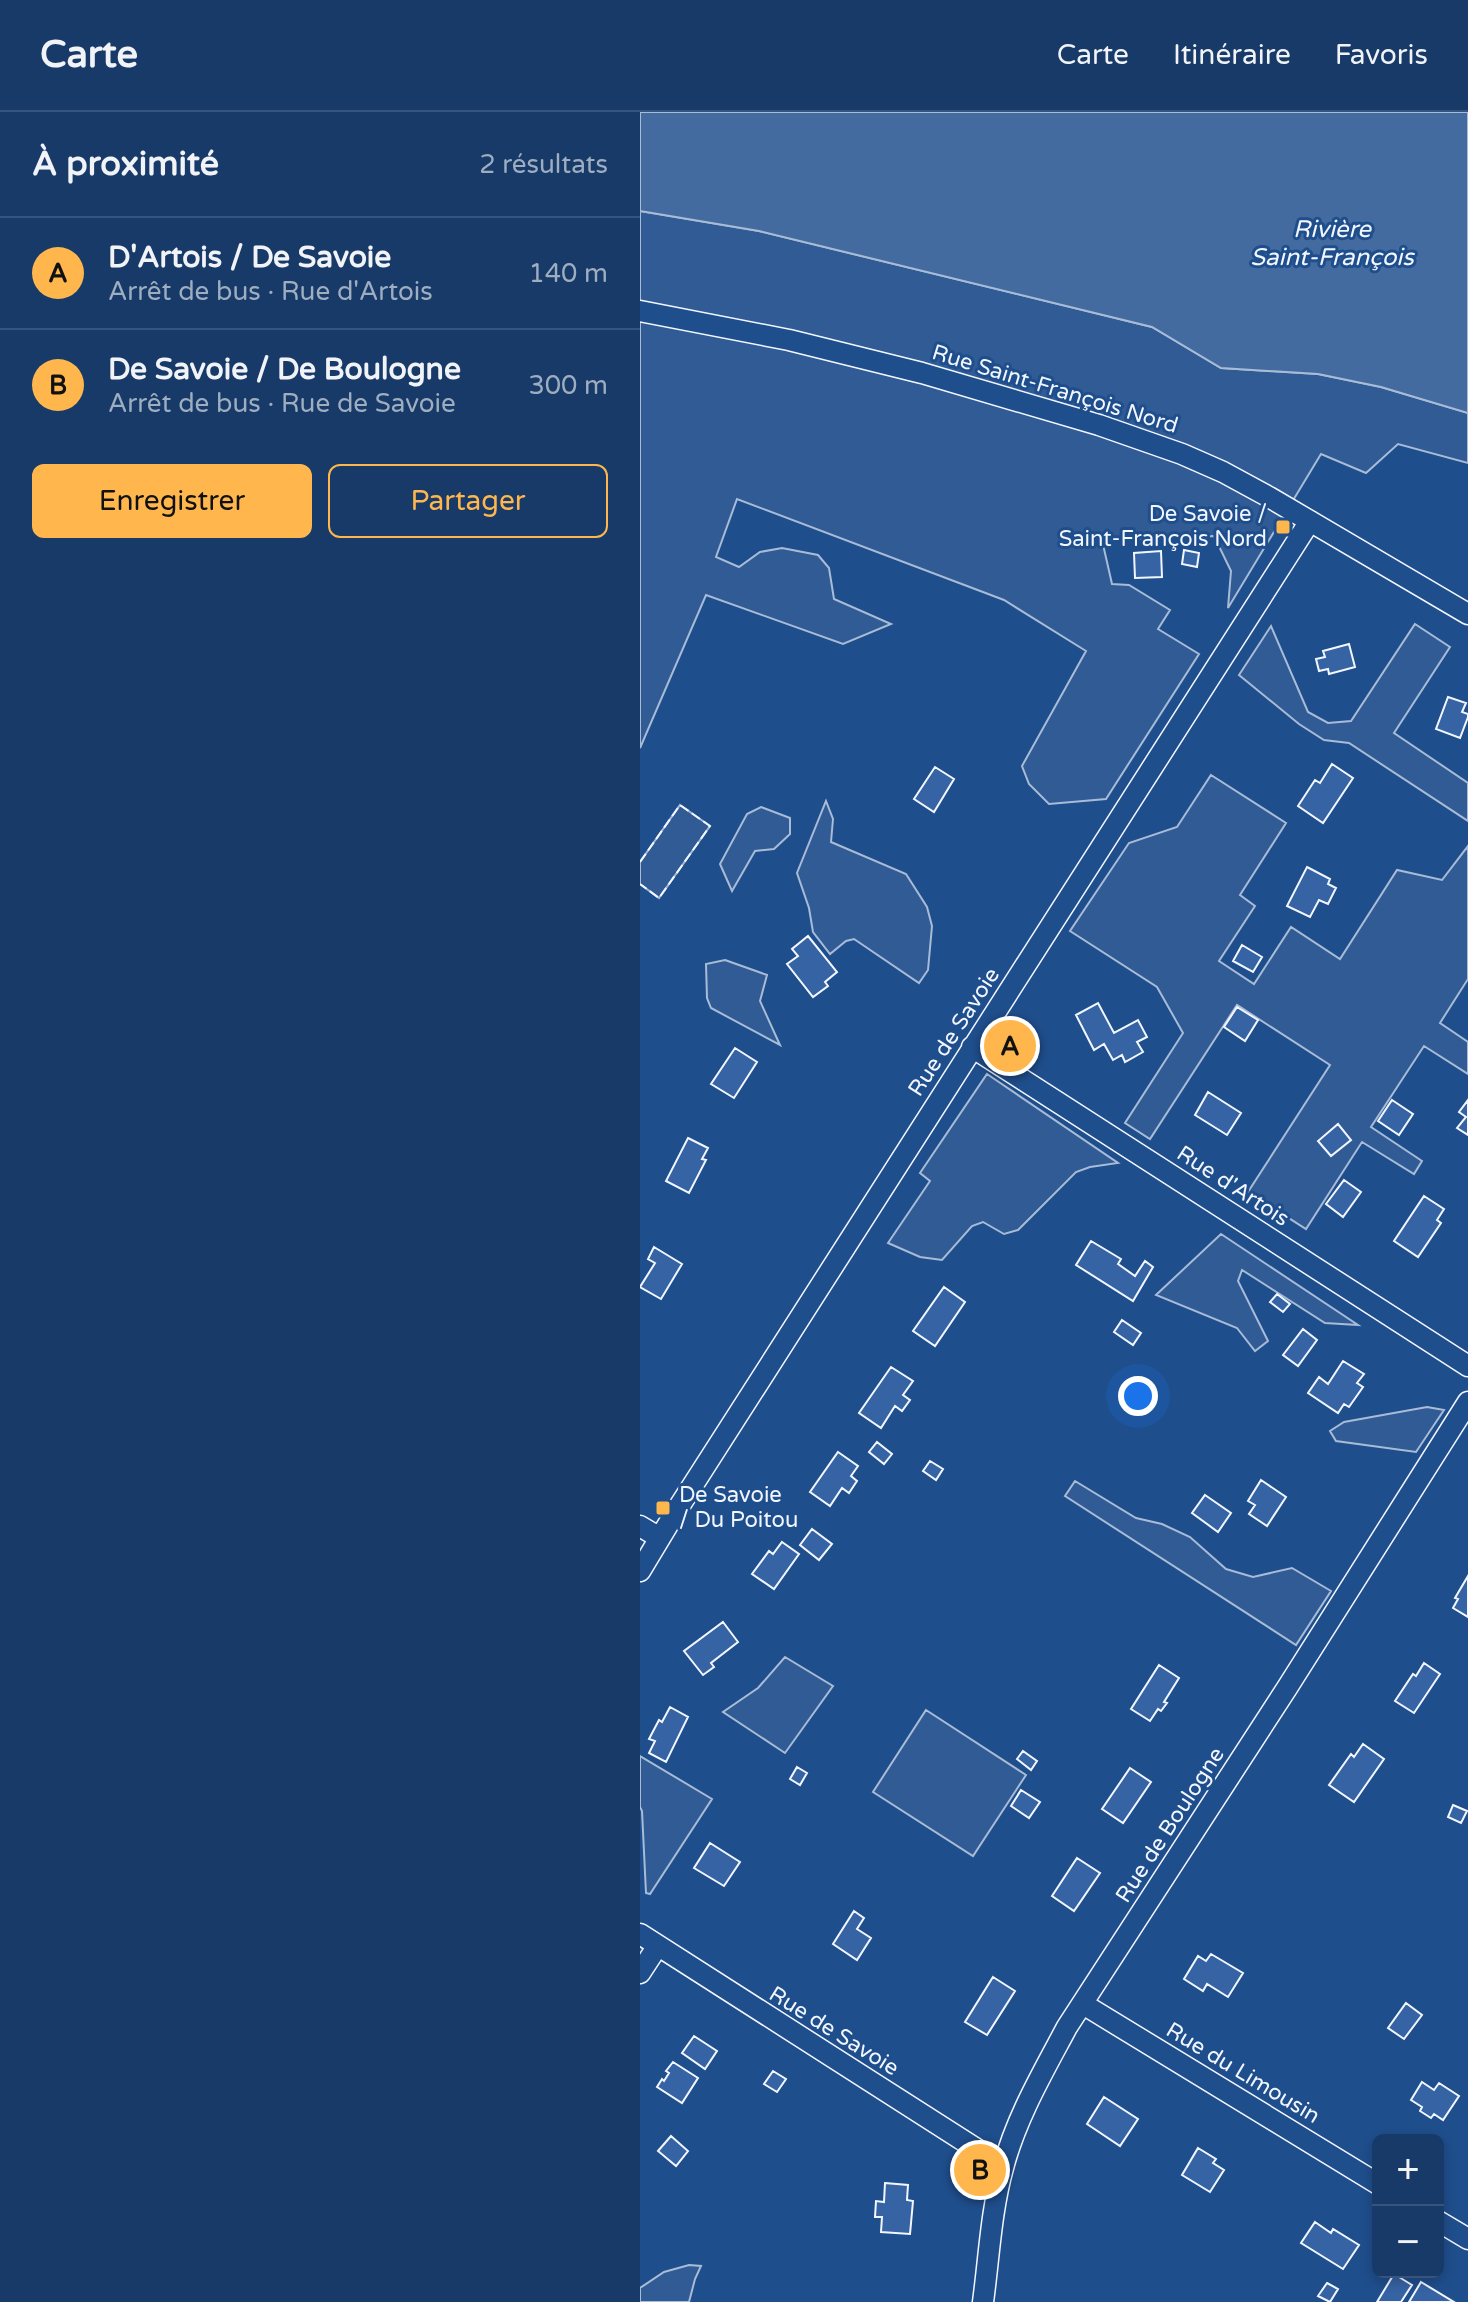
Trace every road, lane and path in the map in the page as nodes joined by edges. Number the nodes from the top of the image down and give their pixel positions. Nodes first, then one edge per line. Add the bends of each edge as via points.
1 (640, 311) edge
2 (1310, 521) junction
3 (1468, 614) edge
4 (972, 1047) junction
5 (1468, 1366) edge
6 (1468, 1402) edge
7 (640, 1526) edge
8 (660, 1538) junction
9 (640, 1571) edge
10 (640, 1934) edge
11 (657, 1947) junction
12 (640, 1973) edge
13 (1083, 2004) junction
14 (1003, 2166) junction
15 (1372, 2180) edge
16 (1444, 2225) edge
17 (1468, 2239) edge
18 (983, 2302) edge

1 - 2 street, Rue Saint-François Nord via 834,351 1099,425 1223,472
2 - 3 street, Rue Saint-François Nord
2 - 4 street, Rue de Savoie
4 - 5 street, Rue d'Artois
4 - 8 street, Rue de Savoie
6 - 13 street, Rue de Boulogne
7 - 8 street
8 - 9 street, Rue de Savoie
10 - 11 street, Rue de Savoie
11 - 12 street
11 - 14 street, Rue de Savoie
13 - 14 street, Rue de Boulogne via 1038,2082
13 - 15 street, Rue du Limousin
14 - 18 street, Rue de Boulogne
16 - 17 street

